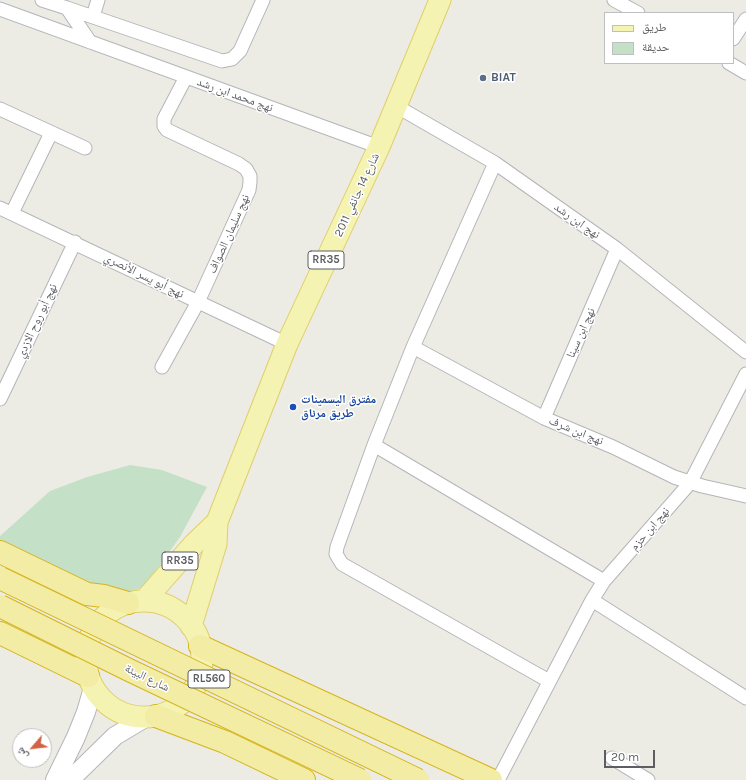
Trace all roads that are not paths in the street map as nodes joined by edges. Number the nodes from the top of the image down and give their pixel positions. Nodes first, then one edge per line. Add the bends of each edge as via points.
1 (42, 0) edge
2 (98, 0) edge
3 (263, 0) edge
4 (440, 0) edge
5 (614, 0) edge
6 (67, 8) junction
7 (0, 9) edge
8 (636, 12) edge
9 (93, 16) junction
10 (746, 19) edge
11 (734, 38) edge
12 (90, 42) junction
13 (731, 64) edge
14 (746, 72) edge
15 (186, 77) junction
16 (396, 106) junction
17 (0, 110) edge
18 (51, 133) junction
19 (379, 147) junction
20 (85, 148) dead end
21 (495, 163) junction
22 (0, 208) edge
23 (12, 213) junction
24 (75, 242) junction
25 (617, 249) junction
26 (198, 302) junction
27 (287, 344) junction
28 (413, 347) junction
29 (746, 352) edge
30 (162, 367) dead end
31 (746, 374) edge
32 (0, 399) edge
33 (544, 418) junction
34 (374, 445) junction
35 (690, 483) junction
36 (746, 496) edge
37 (217, 522) junction
38 (0, 552) edge
39 (0, 578) edge
40 (604, 580) junction
41 (592, 600) junction
42 (136, 602) junction
43 (0, 606) edge
44 (192, 626) junction
45 (0, 633) edge
46 (200, 646) junction
47 (549, 681) junction
48 (91, 682) junction
49 (746, 698) edge
50 (151, 717) junction
51 (612, 758) dead end
52 (55, 780) edge
53 (70, 780) edge
54 (304, 780) edge
55 (360, 780) edge
56 (418, 780) edge
57 (491, 780) edge
58 (498, 780) edge
59 (648, 780) edge

1 - 6 street
2 - 9 street
3 - 9 street via 240,52 232,59 222,61
4 - 16 main road, شارع 14 جانفي 2011 / RR35
5 - 8 street
6 - 9 street
6 - 12 street
7 - 12 street, نهج محمد ابن رشد
10 - 11 street
12 - 15 street, نهج محمد ابن رشد
13 - 14 street
15 - 19 street, نهج محمد ابن رشد
15 - 26 street, نهج سليمان الصواف via 164,119 164,126 167,130 238,164 246,169 250,176 249,190
16 - 19 main road, شارع 14 جانفي 2011 / RR35
16 - 21 street, نهج ابن رشد
17 - 18 street
18 - 20 street
18 - 23 street
19 - 27 main road, شارع 14 جانفي 2011 / RR35
21 - 25 street, نهج ابن رشد
21 - 28 street
22 - 23 street, نهج أبو يسر الأنصري
23 - 24 street, نهج أبو يسر الأنصري
24 - 26 street, نهج أبو يسر الأنصري
24 - 32 street, نهج أبو روح الازدي
25 - 29 street, نهج ابن رشد
25 - 33 street, نهج ابن سينا
26 - 27 street, نهج أبو يسر الأنصري
26 - 30 street
27 - 37 main road, شارع 14 جانفي 2011 / RR35
28 - 33 street, نهج ابن شرف
28 - 34 street
31 - 35 street, نهج ابن حزم
33 - 35 street, نهج ابن شرف
34 - 40 street
34 - 47 street via 337,547 338,560
35 - 36 street, نهج ابن شرف
35 - 40 street, نهج ابن حزم
37 - 42 main road, شارع 14 جانفي 2011 / RR35
37 - 44 main road, شارع 14 جانفي 2011 / RR35 via 216,544
38 - 42 highway via 87,594
39 - 56 highway, RL560, bridge
40 - 41 street, نهج ابن حزم
41 - 47 street, نهج ابن حزم
41 - 49 street
42 - 44 main road via 162,604 178,613
42 - 48 main road via 112,611 98,623 89,639 86,657
43 - 55 highway, شارع البيئة / RL560, bridge
44 - 46 main road
45 - 48 highway
46 - 50 main road via 202,664 197,682 188,698 173,709
46 - 57 highway
47 - 58 street, نهج ابن حزم
48 - 50 main road via 103,700 115,710 130,716
48 - 52 main road via 86,712
50 - 53 main road via 115,736
50 - 54 highway via 226,742
51 - 59 street

